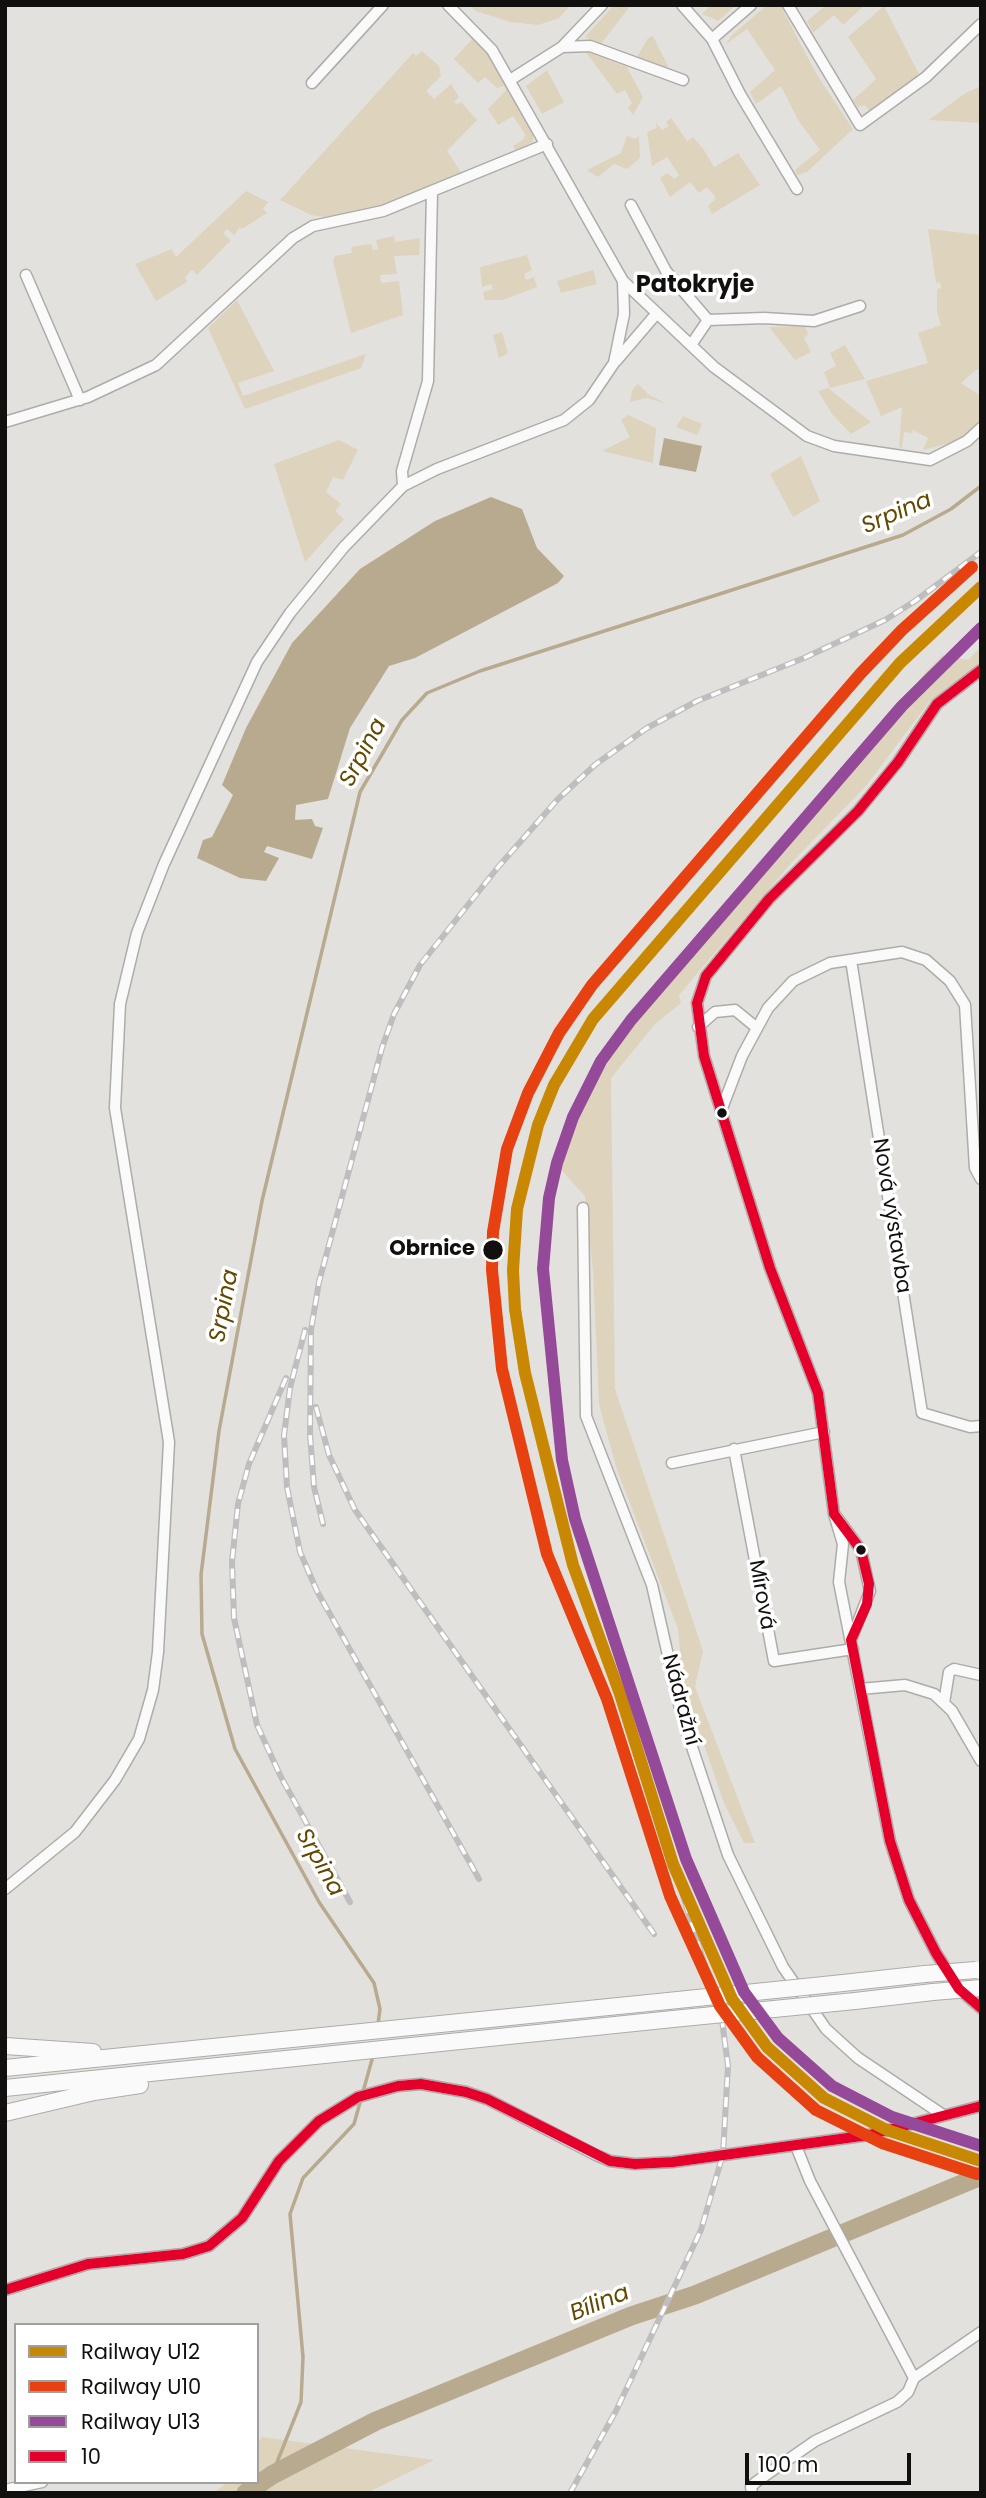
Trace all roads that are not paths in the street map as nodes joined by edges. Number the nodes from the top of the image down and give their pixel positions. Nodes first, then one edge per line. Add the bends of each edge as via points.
1 (383, 5) edge
2 (448, 5) edge
3 (602, 5) edge
4 (682, 5) edge
5 (751, 5) edge
6 (788, 5) edge
7 (981, 24) edge
8 (712, 39) junction
9 (562, 47) junction
10 (510, 80) junction
11 (683, 80) dead end
12 (312, 83) dead end
13 (547, 144) junction
14 (797, 189) dead end
15 (432, 192) junction
16 (631, 205) dead end
17 (26, 275) dead end
18 (623, 281) junction
19 (860, 306) dead end
20 (657, 313) junction
21 (708, 320) junction
22 (691, 345) junction
23 (614, 363) junction
24 (80, 400) junction
25 (5, 422) edge
26 (981, 428) edge
27 (403, 486) junction
28 (981, 670) edge
29 (850, 960) junction
30 (698, 1027) junction
31 (757, 1028) junction
32 (721, 1111) junction
33 (981, 1179) edge
34 (583, 1208) dead end
35 (981, 1426) edge
36 (824, 1432) junction
37 (734, 1449) junction
38 (673, 1463) dead end
39 (843, 1529) junction
40 (852, 1645) junction
41 (981, 1675) edge
42 (860, 1689) junction
43 (944, 1703) junction
44 (981, 1761) edge
45 (5, 1889) edge
46 (978, 1970) edge
47 (981, 1988) edge
48 (981, 2007) edge
49 (5, 2046) edge
50 (113, 2056) junction
51 (223, 2066) junction
52 (5, 2068) edge
53 (5, 2088) edge
54 (981, 2106) edge
55 (5, 2113) edge
56 (943, 2115) junction
57 (796, 2146) junction
58 (5, 2290) edge
59 (981, 2332) edge
60 (914, 2378) junction
61 (33, 2484) edge
62 (5, 2490) edge
63 (751, 2490) edge

1 - 12 street
2 - 10 street via 492,50
3 - 9 street
4 - 8 street
5 - 8 street
6 - 7 street via 860,125 926,77
8 - 14 street
9 - 10 street
9 - 11 street via 590,47
10 - 13 street
13 - 15 street
13 - 18 street
15 - 24 street via 383,211 313,226 293,239 156,365
15 - 27 street via 428,381 402,471
16 - 21 street via 666,271
17 - 24 street
18 - 20 street
18 - 23 street via 624,314
19 - 21 street via 814,321
20 - 22 street
20 - 23 street
21 - 22 street
22 - 26 street via 807,436 834,446 930,460 967,442
23 - 27 street via 589,400 564,419
24 - 25 street
27 - 45 street via 344,547 257,662 137,933 120,1004 116,1108 169,1442 159,1651 139,1739 115,1780 75,1832
28 - 30 street via 937,704 858,811 769,899 706,976 697,1003
29 - 31 street via 830,963 793,981
29 - 33 street via 902,952 926,960 965,1005 975,1168
29 - 35 street, Nová výstavba via 922,1413
30 - 31 street via 715,1012 735,1010
30 - 32 street
31 - 32 street via 741,1056
32 - 36 street via 770,1268 818,1393
34 - 56 street, Nádražní via 586,1416 652,1586 682,1717 728,1855 783,1967 826,2029 858,2058
36 - 37 street
36 - 39 street via 834,1514
37 - 38 street
37 - 40 street, Mírová via 774,1661
39 - 40 street via 839,1582
39 - 40 street via 861,1550 870,1591
40 - 42 street
41 - 43 street via 949,1672
42 - 43 street via 905,1685 922,1688
42 - 48 street via 890,1841 909,1900 959,1989
43 - 44 street
46 - 50 highway, bridge
47 - 51 highway, bridge
49 - 50 highway via 76,2049
50 - 52 highway
51 - 53 highway
51 - 55 highway
54 - 56 street
56 - 57 street via 869,2135
57 - 58 street via 654,2164 610,2161 487,2099 446,2087 398,2086 344,2104 319,2121 289,2150 242,2218 209,2246 183,2254 89,2264
57 - 60 street
59 - 60 street
60 - 63 street via 897,2402 816,2441
61 - 62 street

